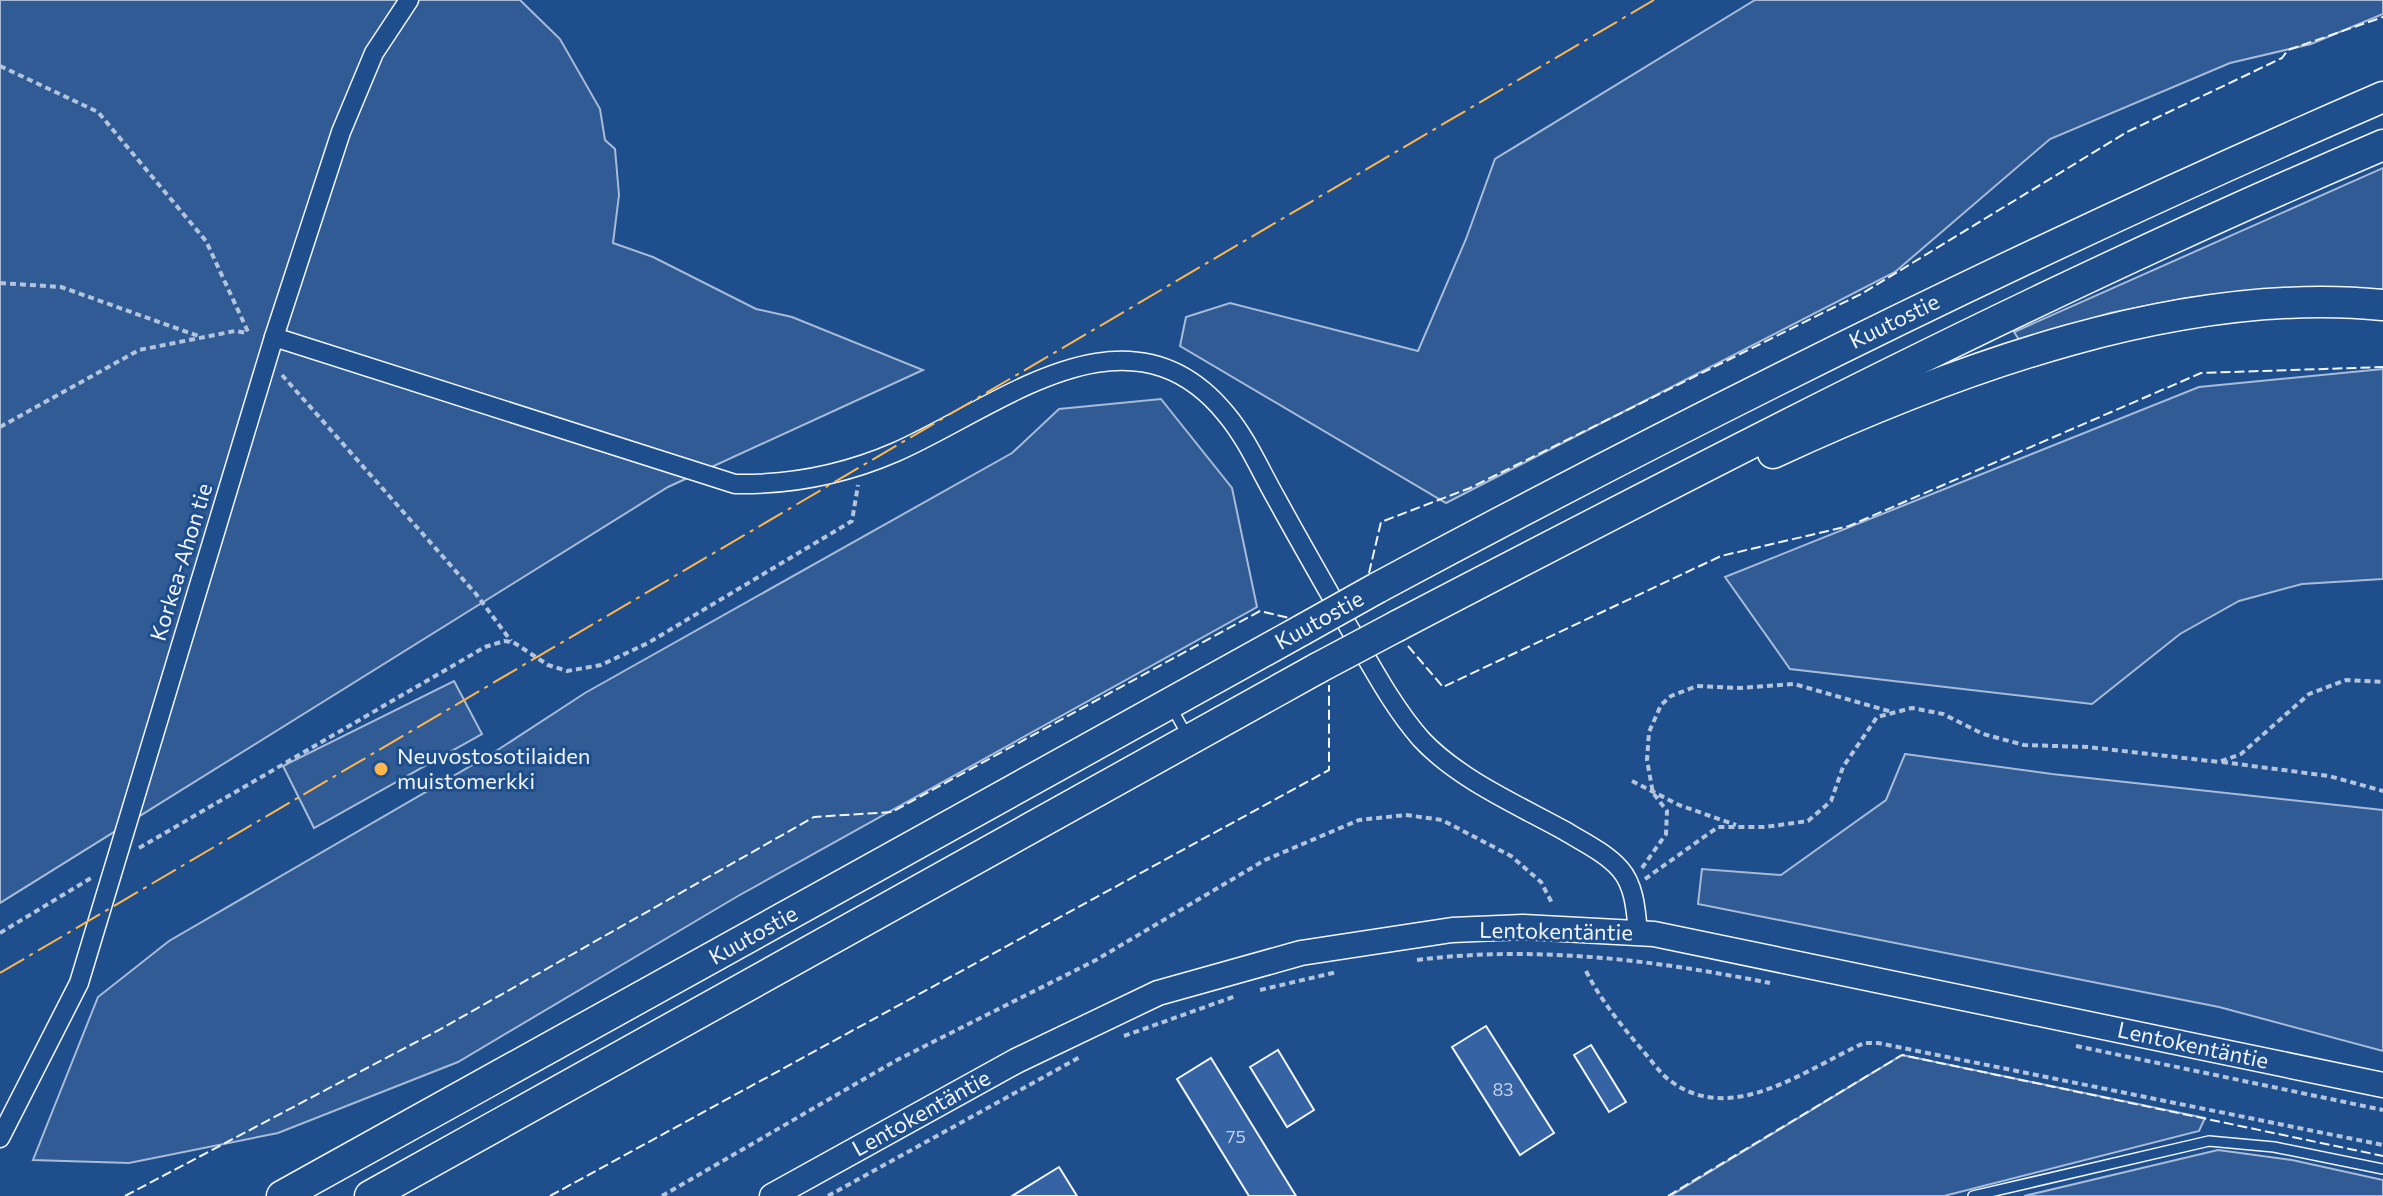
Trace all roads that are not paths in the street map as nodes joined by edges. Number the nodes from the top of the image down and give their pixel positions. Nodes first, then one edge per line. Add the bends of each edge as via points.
1 (409, 0) edge
2 (2383, 88) edge
3 (2383, 97) edge
4 (2383, 145) edge
5 (2221, 167) junction
6 (2383, 305) edge
7 (274, 337) junction
8 (1397, 626) junction
9 (1170, 704) junction
10 (1190, 740) junction
11 (1638, 933) junction
12 (2383, 1085) edge
13 (0, 1138) edge
14 (2383, 1169) edge
15 (282, 1196) edge
16 (370, 1196) edge
17 (772, 1196) edge
18 (1973, 1196) edge

1 - 7 street, Korkea-Ahon tie via 374,53 341,132
2 - 5 highway
3 - 5 highway, Kuutostie
4 - 8 highway, Kuutostie via 2015,310
5 - 9 highway, Kuutostie, bridge via 1977,280 1610,463
6 - 8 highway via 2246,306 2068,340 1803,438
7 - 11 street via 735,484 806,481 850,470 898,451 1032,381 1080,364 1111,360 1167,370 1210,396 1240,433 1375,673 1421,739 1621,870 1631,887
7 - 13 street, Korkea-Ahon tie via 79,983
8 - 10 highway, Kuutostie, bridge
9 - 10 lane
9 - 15 highway, Kuutostie
10 - 16 highway, Kuutostie
11 - 12 street, Lentokentäntie
11 - 17 street, Lentokentäntie via 1523,927 1452,930 1301,953 1217,974 1158,993 1071,1033
14 - 18 lane via 2274,1147 2209,1141

